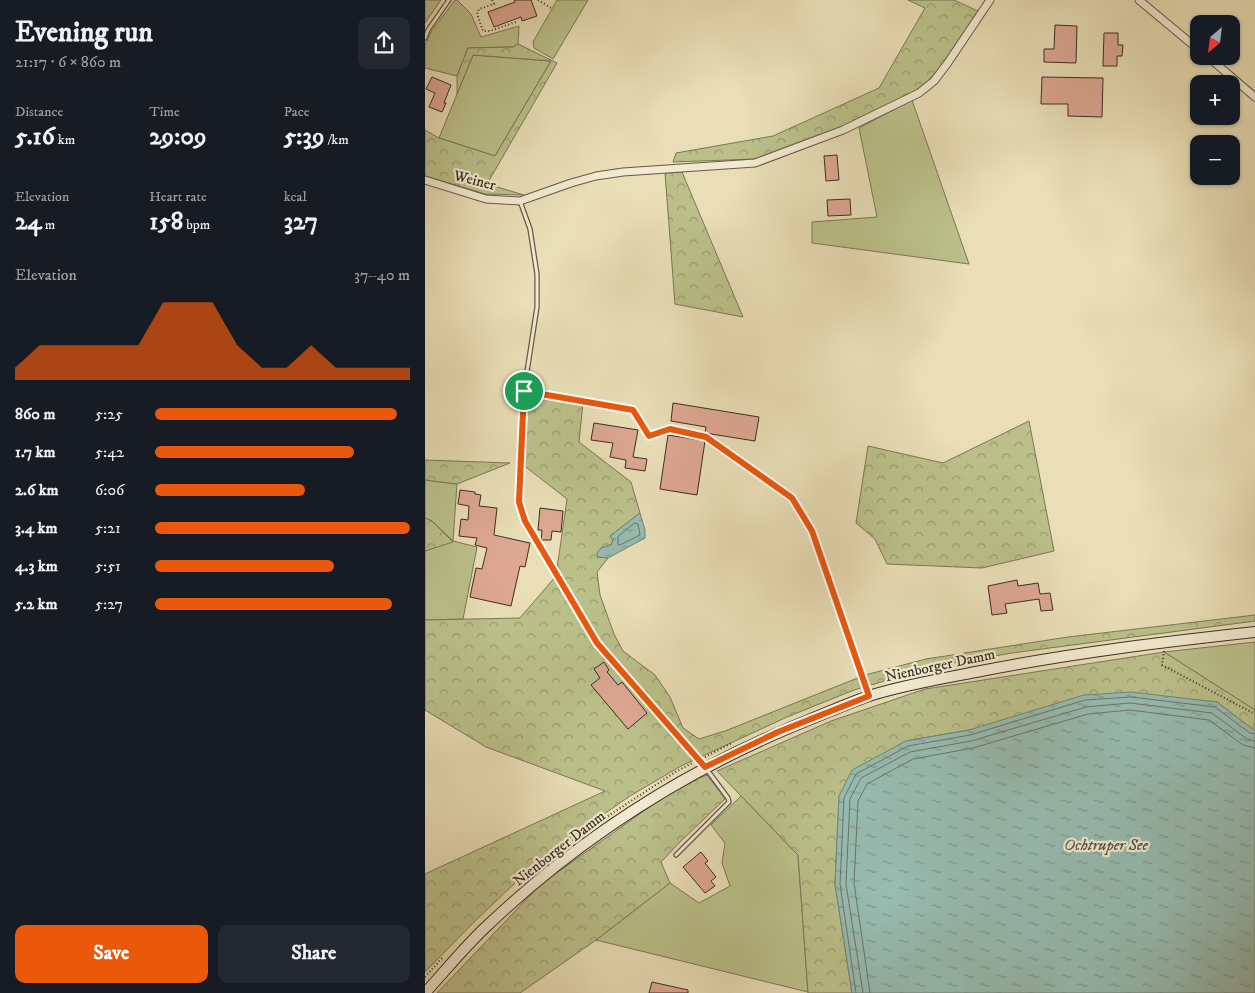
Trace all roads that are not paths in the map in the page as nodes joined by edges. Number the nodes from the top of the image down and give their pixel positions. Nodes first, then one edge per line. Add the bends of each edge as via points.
1 (449, 0) edge
2 (990, 0) edge
3 (1139, 0) edge
4 (425, 38) edge
5 (1190, 42) edge
6 (1218, 65) edge
7 (1255, 97) edge
8 (425, 180) edge
9 (520, 201) junction
10 (524, 391) junction
11 (1255, 632) edge
12 (869, 696) junction
13 (702, 763) junction
14 (676, 856) dead end
15 (425, 993) edge

1 - 4 lane
2 - 9 street via 934,81 919,93 843,130 755,163 597,176
3 - 5 street
6 - 7 street
8 - 9 street, Weiner via 486,199
9 - 10 lane via 530,229 537,274 537,307
10 - 12 lane via 633,410 649,436 670,429 706,437 792,498 812,531
10 - 13 lane via 519,502 525,521 597,643
11 - 12 main road, Nienborger Damm via 1023,663 907,685
12 - 13 main road, Nienborger Damm
13 - 14 lane via 729,802
13 - 15 main road, Nienborger Damm via 583,844 536,882 487,925

